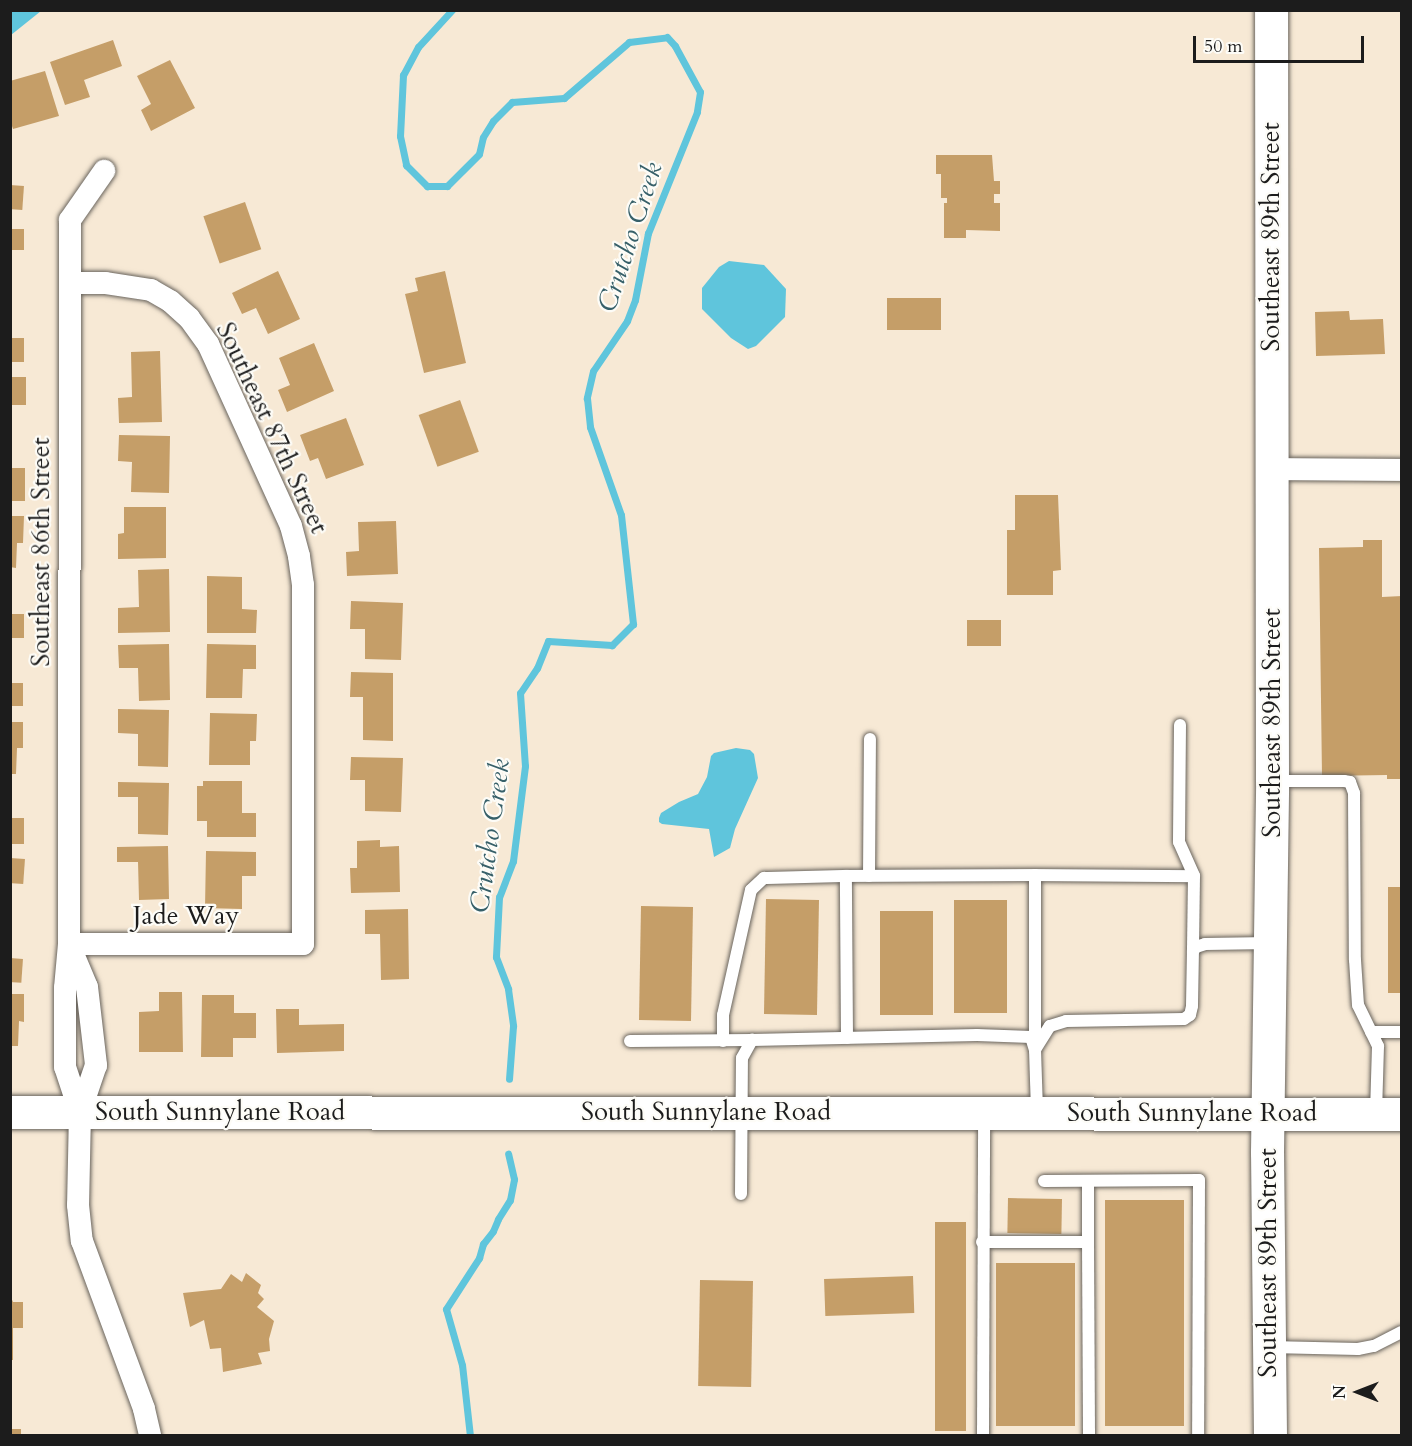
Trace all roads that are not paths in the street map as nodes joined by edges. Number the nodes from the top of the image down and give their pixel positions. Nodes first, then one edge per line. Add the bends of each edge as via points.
1 (1271, 10) edge
2 (104, 171) dead end
3 (70, 283) junction
4 (1271, 469) junction
5 (1401, 470) edge
6 (1179, 725) dead end
7 (870, 740) dead end
8 (1272, 781) junction
9 (1035, 875) junction
10 (846, 876) junction
11 (869, 876) junction
12 (1194, 876) junction
13 (69, 944) junction
14 (303, 944) joint
15 (1271, 944) junction
16 (1193, 951) junction
17 (1371, 1032) junction
18 (1401, 1032) edge
19 (847, 1038) junction
20 (752, 1040) junction
21 (630, 1041) dead end
22 (723, 1041) junction
23 (1035, 1050) junction
24 (10, 1112) edge
25 (80, 1112) junction
26 (741, 1112) junction
27 (984, 1112) junction
28 (1038, 1113) junction
29 (1267, 1113) junction
30 (1389, 1114) edge
31 (1044, 1181) dead end
32 (1088, 1181) junction
33 (741, 1194) dead end
34 (982, 1242) junction
35 (1088, 1242) junction
36 (1401, 1332) edge
37 (1269, 1347) junction
38 (150, 1436) edge
39 (983, 1436) edge
40 (1089, 1436) edge
41 (1198, 1436) edge
42 (1270, 1436) edge

1 - 4 street, Southeast 89th Street
2 - 3 street, Southeast 86th Street via 70,220
3 - 13 street, Southeast 86th Street
3 - 14 street, Southeast 87th Street via 105,283 151,290 189,318 208,344 291,526 303,585
4 - 5 street
4 - 8 street, Southeast 89th Street
6 - 12 lane via 1179,842
7 - 11 lane
8 - 15 street, Southeast 89th Street
8 - 17 lane via 1350,782 1354,793 1354,960 1358,1005
9 - 11 lane
9 - 12 lane
9 - 23 lane
10 - 11 lane
10 - 19 lane
10 - 22 lane via 764,878 751,890 723,1015
12 - 16 lane
13 - 14 street, Jade Way
13 - 25 street, Southeast 86th Street via 65,1067
15 - 16 lane via 1205,944
15 - 29 street, Southeast 89th Street
16 - 23 lane via 1192,1006 1190,1015 1184,1019 1066,1021 1050,1026
17 - 18 lane
17 - 30 lane via 1378,1046
19 - 20 lane
19 - 23 lane via 1031,1037
20 - 22 lane
20 - 26 lane via 742,1058
21 - 22 lane
23 - 28 lane
24 - 25 street, South Sunnylane Road
25 - 26 street, South Sunnylane Road
25 - 38 street, Southeast 86th Street via 78,1205 82,1241 144,1409
26 - 27 street, South Sunnylane Road
26 - 33 lane
27 - 28 street, South Sunnylane Road
27 - 34 lane
28 - 29 street, South Sunnylane Road
29 - 30 street, South Sunnylane Road
29 - 37 street, Southeast 89th Street
31 - 32 lane
32 - 35 lane
32 - 41 lane via 1199,1180
34 - 35 lane
34 - 39 lane
35 - 40 lane
36 - 37 lane via 1374,1346 1358,1349
37 - 42 street, Southeast 89th Street

